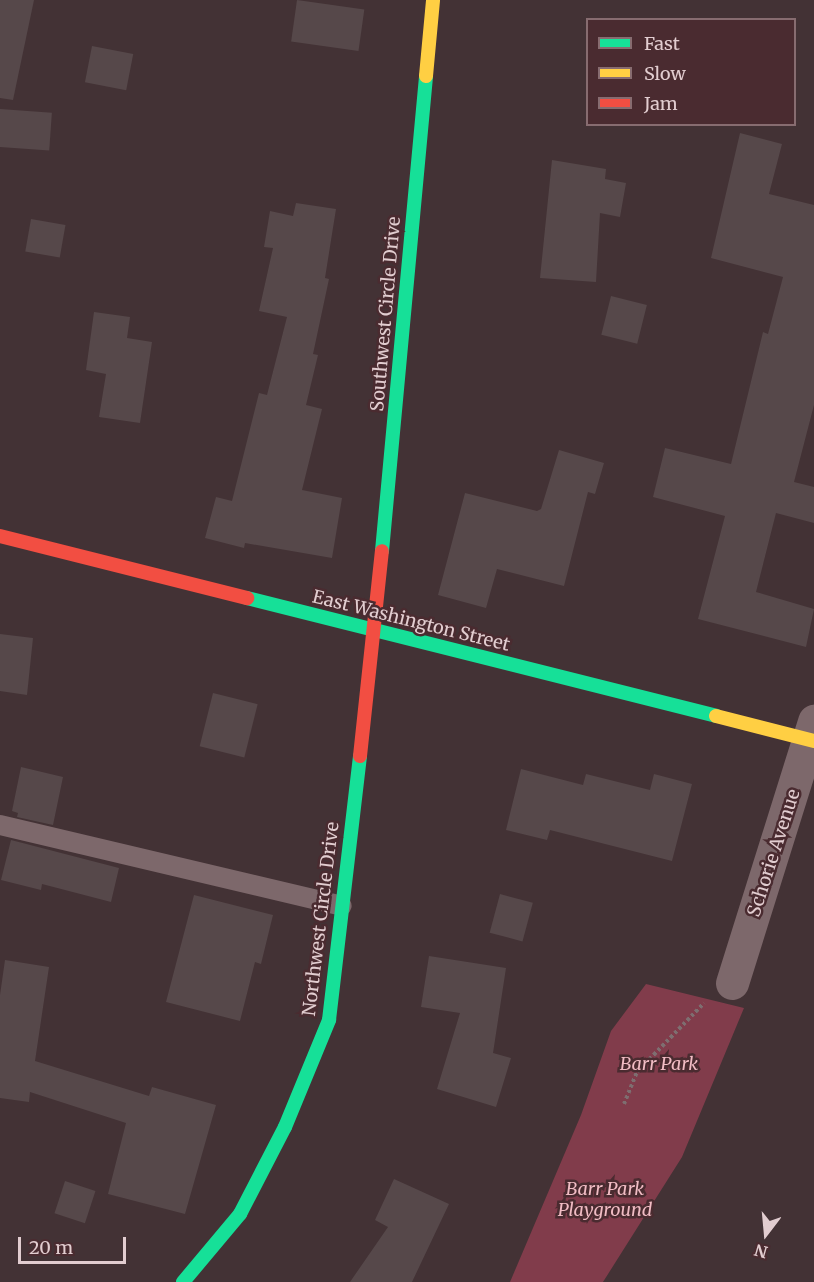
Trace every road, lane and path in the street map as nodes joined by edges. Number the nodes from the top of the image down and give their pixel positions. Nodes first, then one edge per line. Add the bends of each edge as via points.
1 (433, 0) edge
2 (0, 536) edge
3 (375, 631) junction
4 (812, 734) edge
5 (0, 825) edge
6 (342, 906) junction
7 (732, 984) joint
8 (624, 1104) dead end
9 (183, 1282) edge

1 - 3 street, Southwest Circle Drive
2 - 3 street, East Washington Street
3 - 4 street, East Washington Street
3 - 6 street, Northwest Circle Drive
4 - 7 street, Schorie Avenue
5 - 6 lane
6 - 9 street, Northwest Circle Drive via 328,1020 285,1128 240,1214
7 - 8 path via 714,993 637,1072

